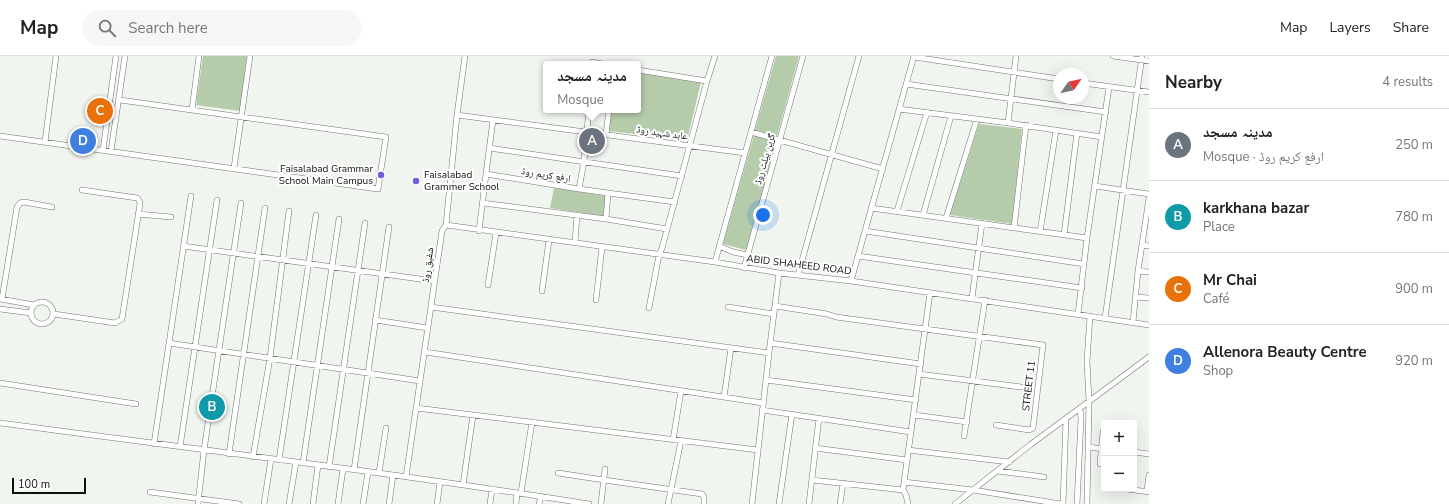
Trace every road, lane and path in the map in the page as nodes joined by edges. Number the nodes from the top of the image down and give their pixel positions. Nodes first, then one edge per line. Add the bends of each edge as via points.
1 (56, 56) edge
2 (116, 56) edge
3 (125, 56) edge
4 (199, 56) edge
5 (250, 56) edge
6 (465, 56) edge
7 (715, 56) edge
8 (772, 56) edge
9 (803, 56) edge
10 (859, 56) edge
11 (1016, 56) edge
12 (1113, 56) edge
13 (914, 57) edge
14 (1141, 58) edge
15 (1149, 61) edge
16 (641, 70) edge
17 (1013, 72) junction
18 (1053, 78) edge
19 (707, 81) junction
20 (906, 84) junction
21 (1089, 84) edge
22 (1109, 86) junction
23 (1137, 91) junction
24 (1149, 92) edge
25 (1011, 99) junction
26 (120, 100) junction
27 (899, 109) junction
28 (192, 110) junction
29 (927, 112) junction
30 (1106, 112) junction
31 (589, 113) edge
32 (608, 113) edge
33 (457, 115) junction
34 (951, 116) junction
35 (242, 117) junction
36 (977, 119) junction
37 (493, 120) junction
38 (1008, 123) junction
39 (1026, 126) junction
40 (1056, 130) junction
41 (587, 132) junction
42 (751, 132) junction
43 (1077, 133) junction
44 (606, 134) junction
45 (0, 136) edge
46 (1102, 137) junction
47 (779, 140) junction
48 (44, 142) junction
49 (689, 146) junction
50 (489, 148) junction
51 (103, 150) junction
52 (111, 151) junction
53 (746, 153) junction
54 (831, 154) junction
55 (584, 161) junction
56 (234, 168) junction
57 (882, 169) junction
58 (486, 174) junction
59 (682, 176) junction
60 (1095, 186) junction
61 (579, 189) junction
62 (82, 190) dead end
63 (1123, 190) junction
64 (608, 193) junction
65 (1149, 194) edge
66 (191, 196) dead end
67 (1149, 198) edge
68 (216, 200) dead end
69 (675, 202) junction
70 (241, 203) dead end
71 (483, 203) junction
72 (52, 207) dead end
73 (265, 208) dead end
74 (872, 208) junction
75 (289, 211) dead end
76 (897, 211) junction
77 (138, 214) junction
78 (316, 215) dead end
79 (577, 215) junction
80 (923, 215) junction
81 (172, 217) dead end
82 (946, 218) junction
83 (339, 219) dead end
84 (606, 219) junction
85 (1147, 220) edge
86 (364, 223) dead end
87 (982, 223) junction
88 (389, 226) dead end
89 (446, 226) junction
90 (1014, 228) junction
91 (667, 229) junction
92 (479, 231) junction
93 (865, 231) junction
94 (1040, 232) junction
95 (496, 233) junction
96 (1064, 235) junction
97 (1087, 238) junction
98 (549, 240) junction
99 (575, 244) junction
100 (1142, 245) junction
101 (184, 246) junction
102 (719, 246) junction
103 (1149, 246) edge
104 (602, 247) junction
105 (979, 248) junction
106 (209, 250) junction
107 (233, 253) junction
108 (658, 255) junction
109 (748, 255) junction
110 (258, 256) junction
111 (858, 256) junction
112 (282, 260) junction
113 (715, 262) junction
114 (308, 263) junction
115 (1084, 264) junction
116 (332, 266) junction
117 (744, 268) junction
118 (358, 270) junction
119 (1138, 271) junction
120 (1149, 272) edge
121 (382, 273) junction
122 (779, 273) junction
123 (975, 273) junction
124 (798, 276) junction
125 (434, 281) junction
126 (851, 281) junction
127 (488, 285) dead end
128 (1082, 288) junction
129 (542, 291) dead end
130 (930, 293) junction
131 (1136, 297) junction
132 (972, 298) junction
133 (1149, 298) edge
134 (1, 299) edge
135 (596, 300) dead end
136 (984, 300) junction
137 (34, 305) junction
138 (775, 306) junction
139 (431, 307) junction
140 (728, 307) dead end
141 (649, 308) dead end
142 (0, 309) edge
143 (31, 313) junction
144 (54, 314) junction
145 (774, 314) junction
146 (1078, 314) junction
147 (1090, 316) junction
148 (1105, 318) junction
149 (375, 320) junction
150 (1134, 322) junction
151 (1149, 325) edge
152 (428, 328) junction
153 (924, 329) junction
154 (979, 337) junction
155 (169, 343) junction
156 (770, 343) junction
157 (195, 347) junction
158 (731, 348) junction
159 (219, 351) junction
160 (424, 352) junction
161 (768, 353) junction
162 (244, 354) junction
163 (1149, 357) edge
164 (270, 358) junction
165 (294, 362) junction
166 (921, 364) junction
167 (318, 366) junction
168 (343, 369) junction
169 (368, 373) junction
170 (919, 374) junction
171 (766, 380) junction
172 (420, 381) junction
173 (973, 381) junction
174 (0, 383) edge
175 (1021, 387) dead end
176 (682, 391) junction
177 (724, 397) junction
178 (916, 400) junction
179 (1089, 402) junction
180 (763, 403) junction
181 (136, 404) dead end
182 (416, 408) junction
183 (1080, 408) junction
184 (762, 410) junction
185 (792, 414) junction
186 (473, 415) junction
187 (914, 415) junction
188 (819, 418) junction
189 (1066, 419) junction
190 (532, 422) junction
191 (966, 422) junction
192 (0, 423) edge
193 (996, 425) dead end
194 (386, 428) dead end
195 (911, 432) junction
196 (964, 436) dead end
197 (673, 440) junction
198 (680, 441) junction
199 (154, 444) junction
200 (180, 447) junction
201 (1088, 447) junction
202 (815, 448) junction
203 (1101, 449) edge
204 (204, 450) junction
205 (758, 450) junction
206 (908, 450) junction
207 (1137, 452) edge
208 (229, 454) junction
209 (1149, 454) edge
210 (1102, 456) edge
211 (253, 457) junction
212 (271, 459) junction
213 (280, 460) junction
214 (907, 460) junction
215 (296, 462) junction
216 (1009, 462) junction
217 (303, 463) junction
218 (1100, 464) dead end
219 (318, 465) junction
220 (329, 467) junction
221 (343, 469) junction
222 (605, 469) dead end
223 (354, 470) junction
224 (998, 471) junction
225 (368, 472) junction
226 (558, 472) dead end
227 (379, 473) junction
228 (393, 475) junction
229 (1149, 475) edge
230 (406, 477) junction
231 (1044, 477) dead end
232 (604, 480) junction
233 (812, 480) junction
234 (440, 482) junction
235 (904, 482) junction
236 (843, 483) junction
237 (463, 485) junction
238 (492, 489) junction
239 (671, 490) junction
240 (903, 490) junction
241 (973, 490) junction
242 (1137, 490) edge
243 (150, 492) dead end
244 (1148, 492) edge
245 (519, 493) junction
246 (540, 496) junction
247 (198, 502) edge
248 (563, 502) edge
249 (239, 504) edge
250 (264, 504) edge
251 (289, 504) edge
252 (313, 504) edge
253 (338, 504) edge
254 (363, 504) edge
255 (389, 504) edge
256 (437, 504) edge
257 (490, 504) edge
258 (516, 504) edge
259 (539, 504) edge
260 (589, 504) edge
261 (601, 504) edge
262 (668, 504) edge
263 (704, 504) edge
264 (752, 504) edge
265 (779, 504) edge
266 (809, 504) edge
267 (840, 504) edge
268 (908, 504) edge
269 (955, 504) edge
270 (1062, 504) edge
271 (1077, 504) edge
272 (1087, 504) edge

1 - 48 street
2 - 51 street
3 - 26 street
4 - 28 street
5 - 35 street
6 - 33 street, شفیق روڈ
7 - 19 street
8 - 42 street, گرین بیلٹ روڈ
9 - 47 street, گرین بیلٹ روڈ
10 - 54 street
11 - 17 street
12 - 14 street
13 - 17 street
13 - 20 street
14 - 15 street
14 - 23 street
16 - 19 street
17 - 18 street
17 - 25 street
19 - 49 street
20 - 25 street
20 - 27 street
21 - 22 street
22 - 23 street
22 - 30 street
23 - 24 street
23 - 63 street
25 - 30 street
25 - 38 street
26 - 28 street
26 - 52 street
27 - 29 street
27 - 57 street
28 - 35 street
29 - 34 street
29 - 76 street
30 - 46 street
31 - 41 street, ارفع کریم روڈ
32 - 44 street
33 - 37 street, عابد شہید روڈ
33 - 89 street, شفیق روڈ
34 - 36 street
34 - 80 street
35 - 56 street
35 - 56 street via 386,137 378,189
36 - 38 street
36 - 82 street
37 - 41 street, عابد شہید روڈ
37 - 50 street
38 - 39 street
39 - 40 street
39 - 90 street
40 - 43 street
40 - 94 street
41 - 44 street, عابد شہید روڈ
41 - 55 street, ارفع کریم روڈ
42 - 47 street
42 - 53 street, گرین بیلٹ روڈ
43 - 46 street
43 - 96 street
44 - 49 street, عابد شہید روڈ
45 - 48 street
46 - 60 street
47 - 54 street
47 - 109 street, گرین بیلٹ روڈ
48 - 51 street
49 - 53 street, عابد شہید روڈ
49 - 59 street
50 - 55 street
50 - 58 street
51 - 52 street
52 - 56 street
53 - 102 street, گرین بیلٹ روڈ
54 - 57 street
54 - 124 street
55 - 59 street
55 - 61 street, ارفع کریم روڈ
57 - 74 street
58 - 61 street, ارفع کریم روڈ
58 - 71 street
59 - 69 street
60 - 63 street
60 - 97 street
61 - 64 street
62 - 77 street via 137,198 140,204
63 - 65 street
63 - 148 street
64 - 69 street
64 - 84 street
66 - 101 street
67 - 85 street
68 - 106 street
69 - 91 street
70 - 107 street
71 - 79 street
71 - 92 street
72 - 134 street via 20,203
73 - 110 street
74 - 76 street
74 - 93 street
75 - 112 street
76 - 80 street
77 - 81 street
77 - 144 street via 122,319 115,323
78 - 114 street
79 - 84 street
79 - 99 street
80 - 82 street
82 - 87 street
83 - 116 street
84 - 91 street
85 - 100 street
86 - 118 street
87 - 90 street
87 - 105 street
88 - 121 street
89 - 92 street, ABID SHAHEED ROAD
89 - 125 street, شفیق روڈ via 442,231
90 - 94 street
91 - 108 street
92 - 95 street, ABID SHAHEED ROAD
93 - 105 street
93 - 111 street
94 - 96 street
95 - 98 street, ABID SHAHEED ROAD
95 - 127 street
96 - 97 street
97 - 115 street
98 - 99 street, ABID SHAHEED ROAD
98 - 129 street
99 - 104 street, ABID SHAHEED ROAD
100 - 103 street
100 - 119 street
101 - 106 street
101 - 155 street
102 - 109 street
102 - 113 street, گرین بیلٹ روڈ
104 - 108 street, ABID SHAHEED ROAD
104 - 135 street
105 - 115 street
105 - 123 street
106 - 107 street
106 - 157 street
107 - 110 street
107 - 159 street
108 - 113 street, ABID SHAHEED ROAD
108 - 141 street
109 - 117 street, گرین بیلٹ روڈ
110 - 112 street
110 - 162 street
111 - 123 street
111 - 126 street
112 - 114 street
112 - 164 street
113 - 117 street, ABID SHAHEED ROAD
114 - 116 street
114 - 165 street
115 - 128 street
116 - 118 street
116 - 167 street
117 - 122 street, ABID SHAHEED ROAD
118 - 121 street
118 - 168 street
119 - 120 street
119 - 131 street
121 - 125 street
121 - 149 street
122 - 124 street, ABID SHAHEED ROAD
122 - 138 street
123 - 128 street
123 - 132 street
124 - 126 street, ABID SHAHEED ROAD
125 - 139 street, شفیق روڈ
126 - 130 street, ABID SHAHEED ROAD
128 - 146 street
130 - 132 street, ABID SHAHEED ROAD
130 - 153 street
131 - 133 street
131 - 150 street
132 - 136 street, ABID SHAHEED ROAD
134 - 137 street
136 - 146 street, ABID SHAHEED ROAD
136 - 154 street
137 - 143 street
137 - 144 street via 44,301 53,308
138 - 145 street
138 - 153 street
139 - 152 street, شفیق روڈ
139 - 158 street
140 - 145 street
142 - 143 street
143 - 144 street via 32,319 42,325 48,323
145 - 156 street
146 - 147 street, ABID SHAHEED ROAD
147 - 148 street, ABID SHAHEED ROAD
147 - 179 street via 1087,361
148 - 150 street, ABID SHAHEED ROAD
149 - 152 street
149 - 169 street
150 - 151 street, ABID SHAHEED ROAD
152 - 160 street, شفیق روڈ
153 - 154 street
153 - 166 street
154 - 173 street
154 - 193 street, STREET 11 via 1042,345 1031,429
155 - 157 street
155 - 199 street
156 - 161 street
156 - 166 street
157 - 159 street
157 - 200 street
158 - 161 street
158 - 177 street
159 - 162 street
159 - 204 street
160 - 172 street, شفیق روڈ
160 - 176 street
161 - 171 street
162 - 164 street
162 - 208 street
163 - 179 street
164 - 165 street
164 - 211 street
165 - 167 street
165 - 213 street
166 - 170 street
167 - 168 street
167 - 217 street
168 - 169 street
168 - 220 street
169 - 172 street
169 - 223 street
170 - 173 street
170 - 178 street
171 - 178 street
171 - 180 street
172 - 182 street, شفیق روڈ
173 - 175 street
173 - 191 street
174 - 181 street
176 - 177 street
176 - 197 street
177 - 180 street
178 - 187 street
179 - 183 street
179 - 201 street
180 - 184 street
182 - 186 street
182 - 230 street, شفیق روڈ
183 - 189 street
183 - 271 street via 1080,478
184 - 185 street
184 - 205 street
185 - 188 street
185 - 265 street
186 - 190 street
186 - 237 street
187 - 191 street
187 - 195 street
188 - 195 street
188 - 202 street
189 - 216 street
189 - 270 street
190 - 197 street
190 - 245 street
191 - 196 street
192 - 199 street
194 - 227 street
195 - 206 street
197 - 198 street
198 - 205 street
198 - 239 street
199 - 200 street
200 - 204 street
201 - 203 street
201 - 272 street
202 - 214 street
202 - 233 street
204 - 208 street
204 - 247 street
205 - 264 street
206 - 214 street
206 - 216 street
207 - 209 street
208 - 211 street
210 - 218 street
211 - 212 street
212 - 213 street
212 - 250 street
213 - 215 street
214 - 235 street
215 - 217 street
215 - 251 street
216 - 224 street
217 - 219 street
219 - 220 street
219 - 252 street
220 - 221 street
221 - 223 street
221 - 253 street
222 - 232 street
223 - 225 street
224 - 231 street
224 - 241 street
225 - 227 street
225 - 254 street
226 - 232 street
227 - 228 street
228 - 230 street
228 - 255 street
229 - 244 street
230 - 234 street
232 - 239 street
232 - 261 street
233 - 236 street
233 - 266 street
234 - 237 street
234 - 256 street
235 - 240 street
235 - 241 street
236 - 240 street
236 - 267 street
237 - 238 street
238 - 245 street
238 - 257 street
239 - 262 street
239 - 263 street via 702,494
240 - 268 street
241 - 269 street
241 - 270 street
242 - 244 street
243 - 247 street
245 - 246 street
245 - 258 street
246 - 248 street
246 - 259 street
247 - 249 street
248 - 260 street

